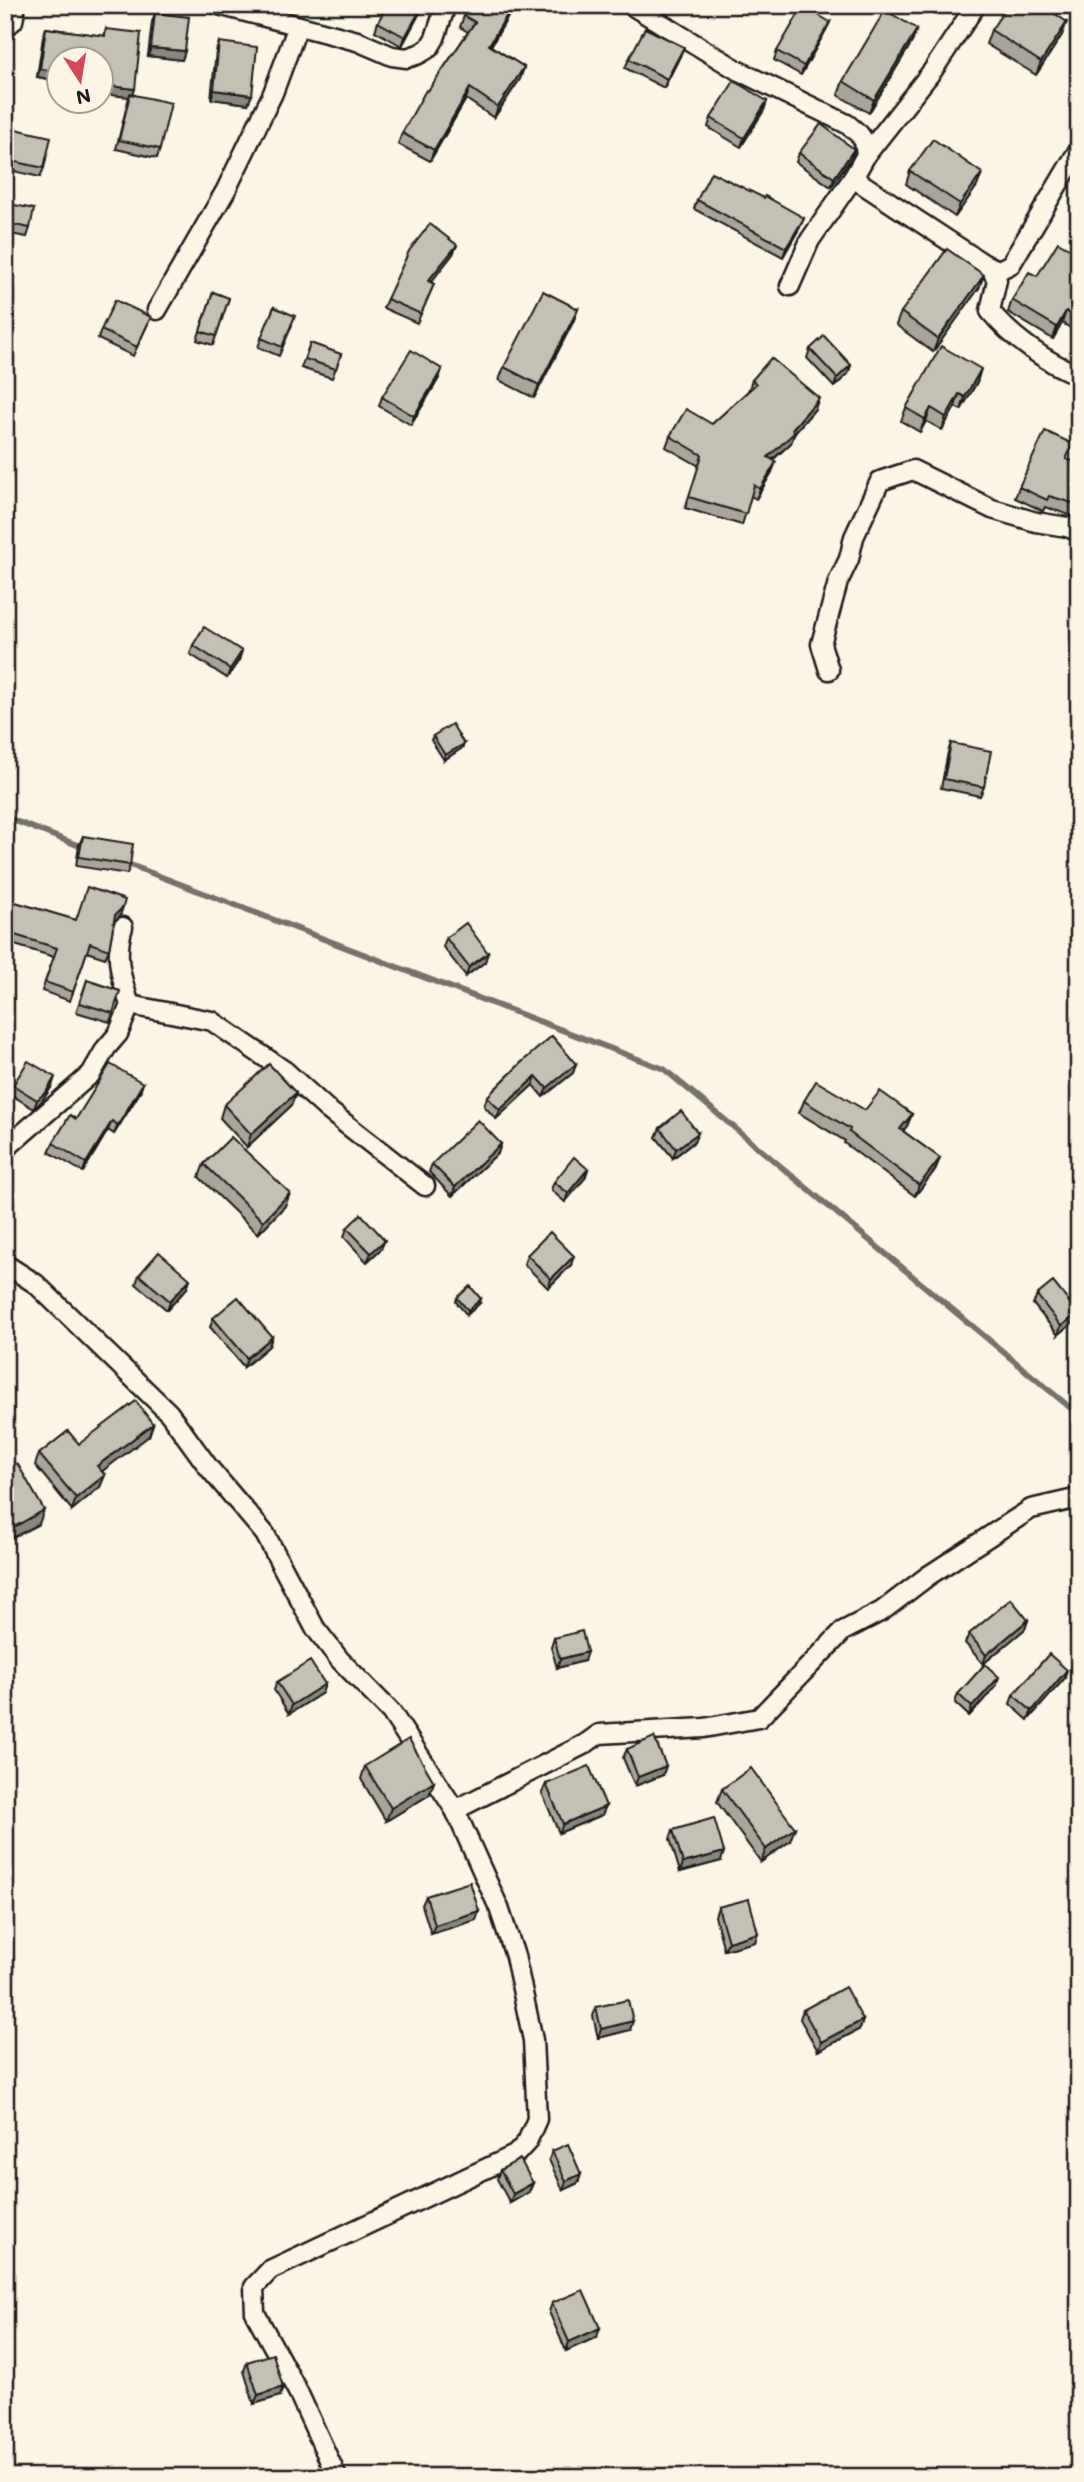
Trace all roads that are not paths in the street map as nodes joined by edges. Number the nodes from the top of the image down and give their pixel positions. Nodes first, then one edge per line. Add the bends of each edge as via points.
1 (16, 5) edge
2 (219, 5) edge
3 (446, 5) edge
4 (631, 5) edge
5 (976, 5) edge
6 (298, 26) junction
7 (5, 27) edge
8 (1079, 149) edge
9 (866, 155) junction
10 (852, 178) junction
11 (990, 267) junction
12 (790, 286) dead end
13 (157, 310) dead end
14 (1079, 375) edge
15 (1079, 533) edge
16 (829, 670) dead end
17 (123, 927) dead end
18 (131, 1005) junction
19 (5, 1149) edge
20 (425, 1185) dead end
21 (5, 1264) edge
22 (1079, 1498) edge
23 (455, 1810) junction
24 (337, 2477) edge

1 - 7 street via 13,21
2 - 6 street
3 - 6 street via 429,48 407,58
4 - 9 street via 739,71 847,124 864,141
5 - 9 street via 933,70
6 - 13 street via 273,93 226,190
8 - 11 street via 1011,264 999,270
9 - 10 street
10 - 11 street
10 - 12 street via 810,240
11 - 14 street via 997,280 990,311 1005,329
15 - 16 street via 992,509 913,470 880,481 854,537 821,644
17 - 18 street via 118,944 122,981
18 - 19 street via 91,1074
18 - 20 street via 212,1021 285,1071
21 - 23 street via 36,1284 169,1413 265,1534 315,1628 391,1712
22 - 23 street via 1031,1509 882,1611 843,1631 759,1718 704,1728 599,1734
23 - 24 street via 499,1908 514,1956 534,2040 537,2119 515,2155 270,2270 254,2287 256,2313

